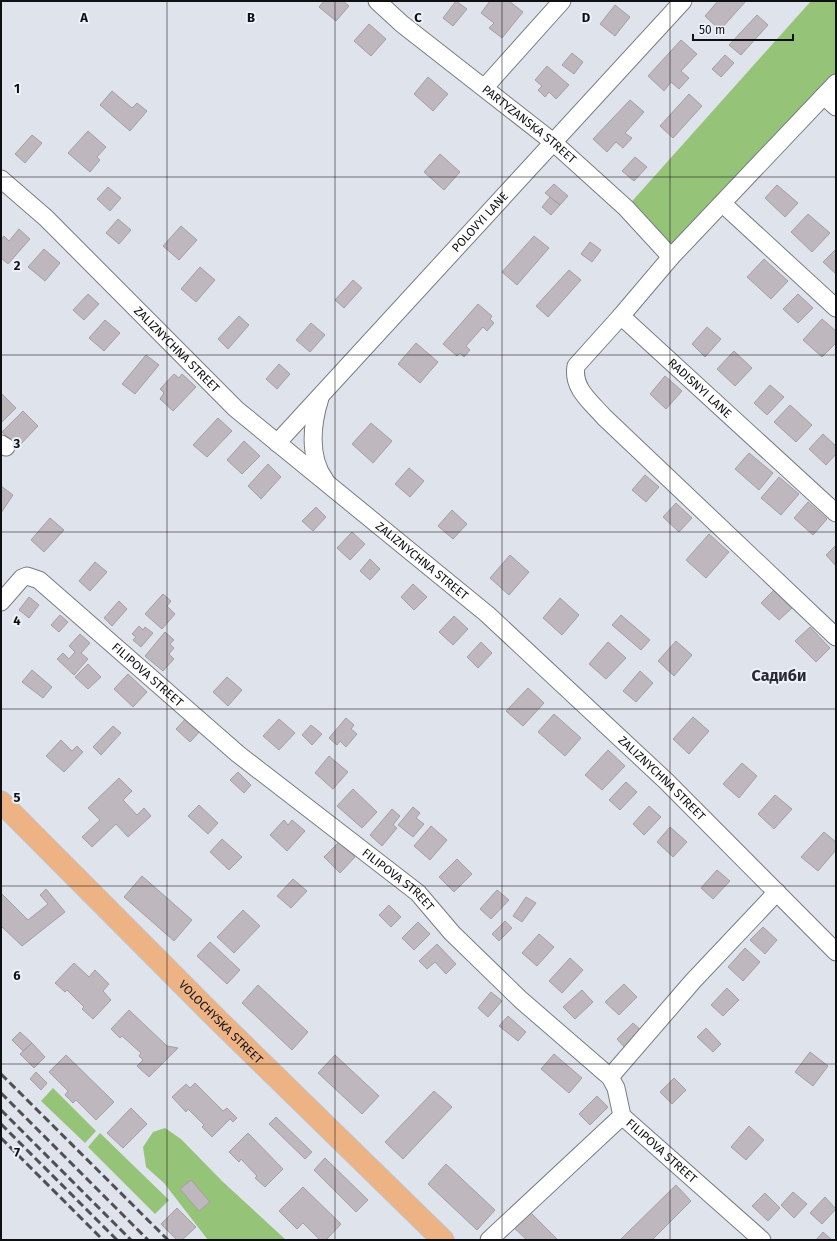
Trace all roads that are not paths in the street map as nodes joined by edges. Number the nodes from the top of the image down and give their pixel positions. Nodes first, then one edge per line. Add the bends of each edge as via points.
1 (377, 1) edge
2 (562, 1) edge
3 (683, 1) edge
4 (836, 83) edge
5 (485, 87) junction
6 (830, 101) edge
7 (553, 142) junction
8 (1, 179) edge
9 (723, 204) junction
10 (671, 257) junction
11 (836, 308) edge
12 (620, 316) junction
13 (321, 395) junction
14 (277, 443) junction
15 (332, 489) junction
16 (836, 513) edge
17 (1, 602) edge
18 (836, 637) edge
19 (1, 802) edge
20 (777, 892) junction
21 (836, 952) edge
22 (610, 1077) junction
23 (622, 1116) junction
24 (443, 1240) edge
25 (489, 1240) edge
26 (762, 1240) edge

1 - 5 street, PARTYZANSKA STREET via 402,24
2 - 5 street
3 - 7 street, POLOVYI LANE
4 - 6 street
5 - 7 street, PARTYZANSKA STREET
6 - 9 street
7 - 10 street, PARTYZANSKA STREET via 626,208
7 - 13 street, POLOVYI LANE
8 - 14 street, ZALIZNYCHNA STREET via 46,218 236,409
9 - 10 street
9 - 11 street
10 - 12 street
12 - 16 street, RADISNYI LANE
12 - 18 street via 576,366 574,374 578,387 604,417
13 - 14 street, POLOVYI LANE
13 - 15 street via 314,416 315,456 319,472
14 - 15 street, ZALIZNYCHNA STREET
15 - 20 street, ZALIZNYCHNA STREET via 487,614 666,780
17 - 22 street, FILIPOVA STREET via 22,578 27,576 39,580 238,754 418,893 452,933 521,1000
19 - 24 main road, VOLOCHYSKA STREET
20 - 21 street, ZALIZNYCHNA STREET
20 - 22 street via 692,981
22 - 23 street, FILIPOVA STREET via 616,1088
23 - 25 street
23 - 26 street, FILIPOVA STREET

